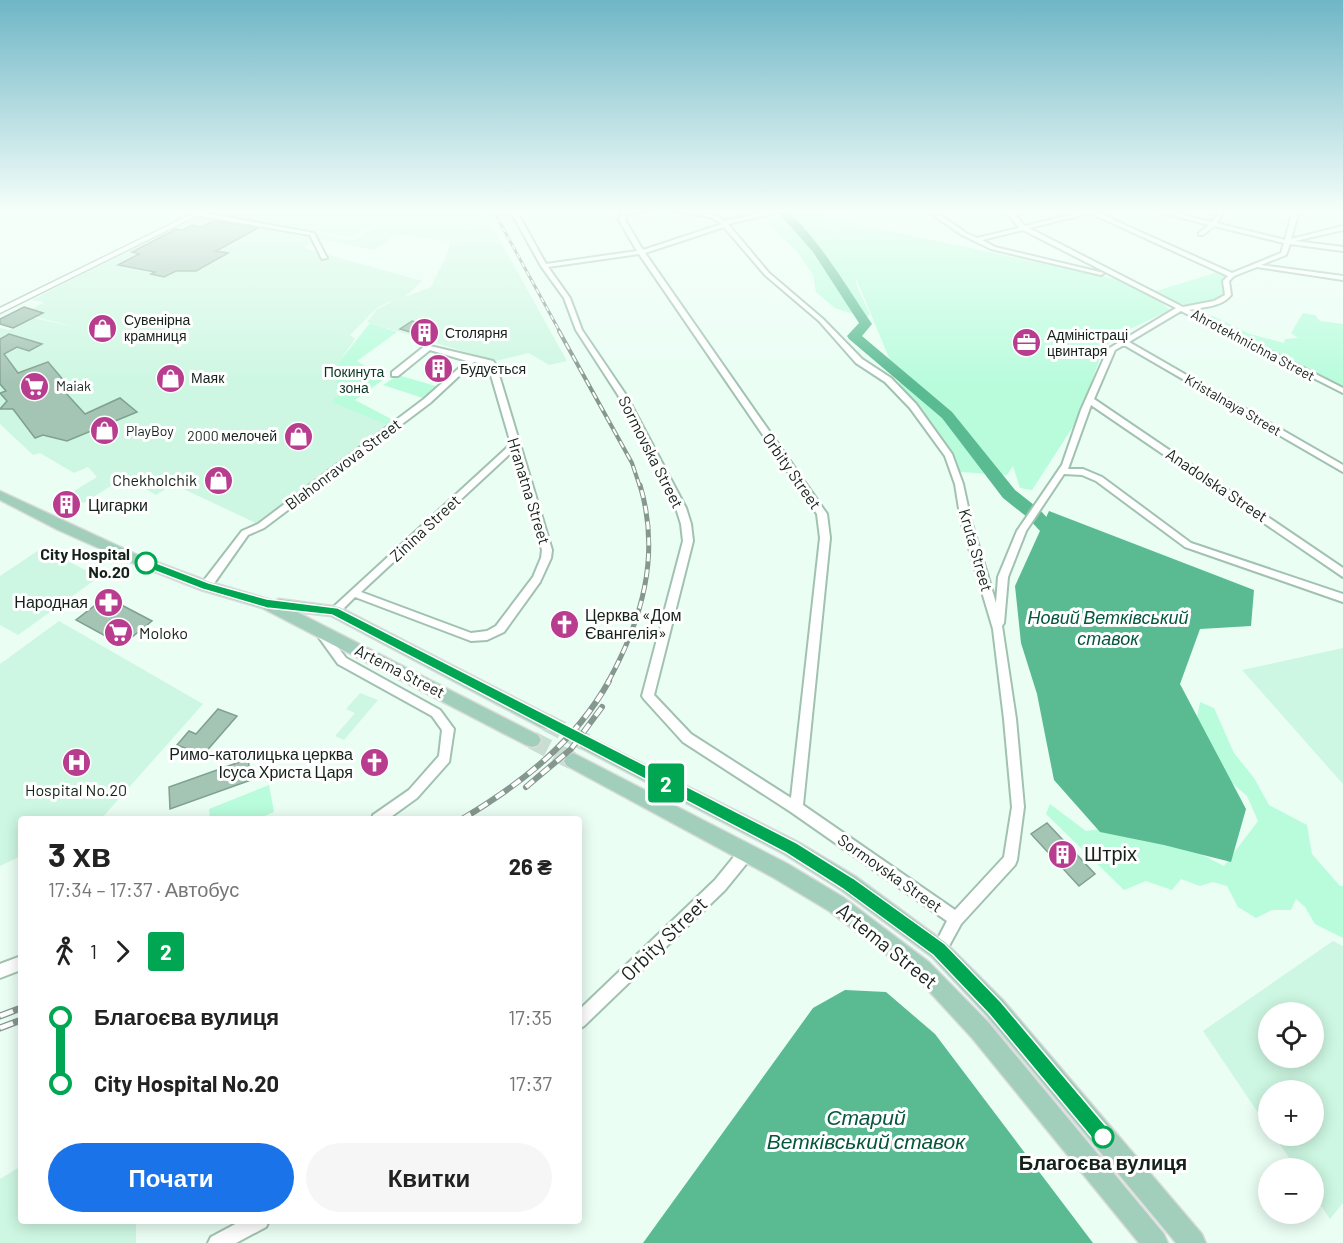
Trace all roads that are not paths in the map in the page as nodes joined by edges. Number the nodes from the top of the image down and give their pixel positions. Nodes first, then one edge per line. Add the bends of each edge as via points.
1 (87, 268) edge
2 (545, 268) edge
3 (652, 268) edge
4 (762, 268) edge
5 (1081, 268) edge
6 (1100, 268) edge
7 (1217, 268) edge
8 (1248, 268) edge
9 (1267, 268) edge
10 (1113, 275) junction
11 (1232, 275) junction
12 (1343, 278) edge
13 (1185, 309) junction
14 (0, 311) edge
15 (1124, 342) junction
16 (472, 360) junction
17 (395, 374) dead end
18 (1343, 392) edge
19 (1090, 400) junction
20 (515, 445) junction
21 (1343, 469) edge
22 (1063, 471) junction
23 (0, 495) edge
24 (1343, 573) edge
25 (206, 586) junction
26 (354, 593) junction
27 (1343, 597) edge
28 (267, 604) junction
29 (334, 611) junction
30 (350, 619) junction
31 (316, 628) junction
32 (998, 629) junction
33 (546, 722) tunnel mouth
34 (532, 740) tunnel mouth
35 (587, 743) tunnel mouth
36 (573, 761) tunnel mouth
37 (796, 808) junction
38 (382, 816) edge
39 (746, 853) junction
40 (956, 920) junction
41 (939, 950) junction
42 (18, 964) edge
43 (0, 971) edge
44 (582, 1018) edge
45 (254, 1224) edge
46 (217, 1243) edge
47 (1155, 1243) edge
48 (1193, 1243) edge

1 - 14 street
2 - 37 street, Sormovska Street via 567,298 579,330 622,395 686,524 688,541 648,696 687,738
3 - 37 street, Orbity Street via 822,514 825,538
4 - 32 street, Kruta Street via 821,320 859,361 888,380 913,406 948,456
5 - 10 street
6 - 10 street, Ahrotekhnichna Street
7 - 11 street
8 - 11 street
9 - 12 street
10 - 13 street, Ahrotekhnichna Street
11 - 13 street via 1226,280 1225,299
13 - 15 street via 1176,310
13 - 18 street, Ahrotekhnichna Street
15 - 19 street via 1112,349
15 - 21 street, Kristalnaya Street
16 - 17 street via 429,348
16 - 20 street, Hranatna Street via 491,364
16 - 25 street, Blahonravova Street via 427,401 261,526 245,533
19 - 22 street
19 - 24 street, Anadolska Street
20 - 26 street, Zinina Street
20 - 26 street, Hranatna Street via 548,555 500,629 493,635 471,637
22 - 27 street via 1083,472 1100,479 1188,545
22 - 32 street via 1023,531 1003,577
23 - 25 main road, Artema Street via 90,539
25 - 28 main road, Artema Street
26 - 29 street, Zinina Street
28 - 29 main road, Artema Street
28 - 31 main road, Artema Street
29 - 30 main road, Artema Street
30 - 31 main road via 329,617
30 - 33 main road, Artema Street
31 - 34 main road, Artema Street
31 - 38 street via 342,662 436,713 448,729 445,758 413,794
32 - 40 street, Kruta Street via 1017,817 1010,860
35 - 41 main road, Artema Street via 791,848
36 - 39 main road, Artema Street
37 - 40 street, Sormovska Street
39 - 44 street, Orbity Street via 720,885
39 - 47 main road, Artema Street via 836,904 922,969 980,1030
40 - 41 street, Kruta Street
41 - 48 main road, Artema Street via 995,1008
42 - 43 street
45 - 46 street

